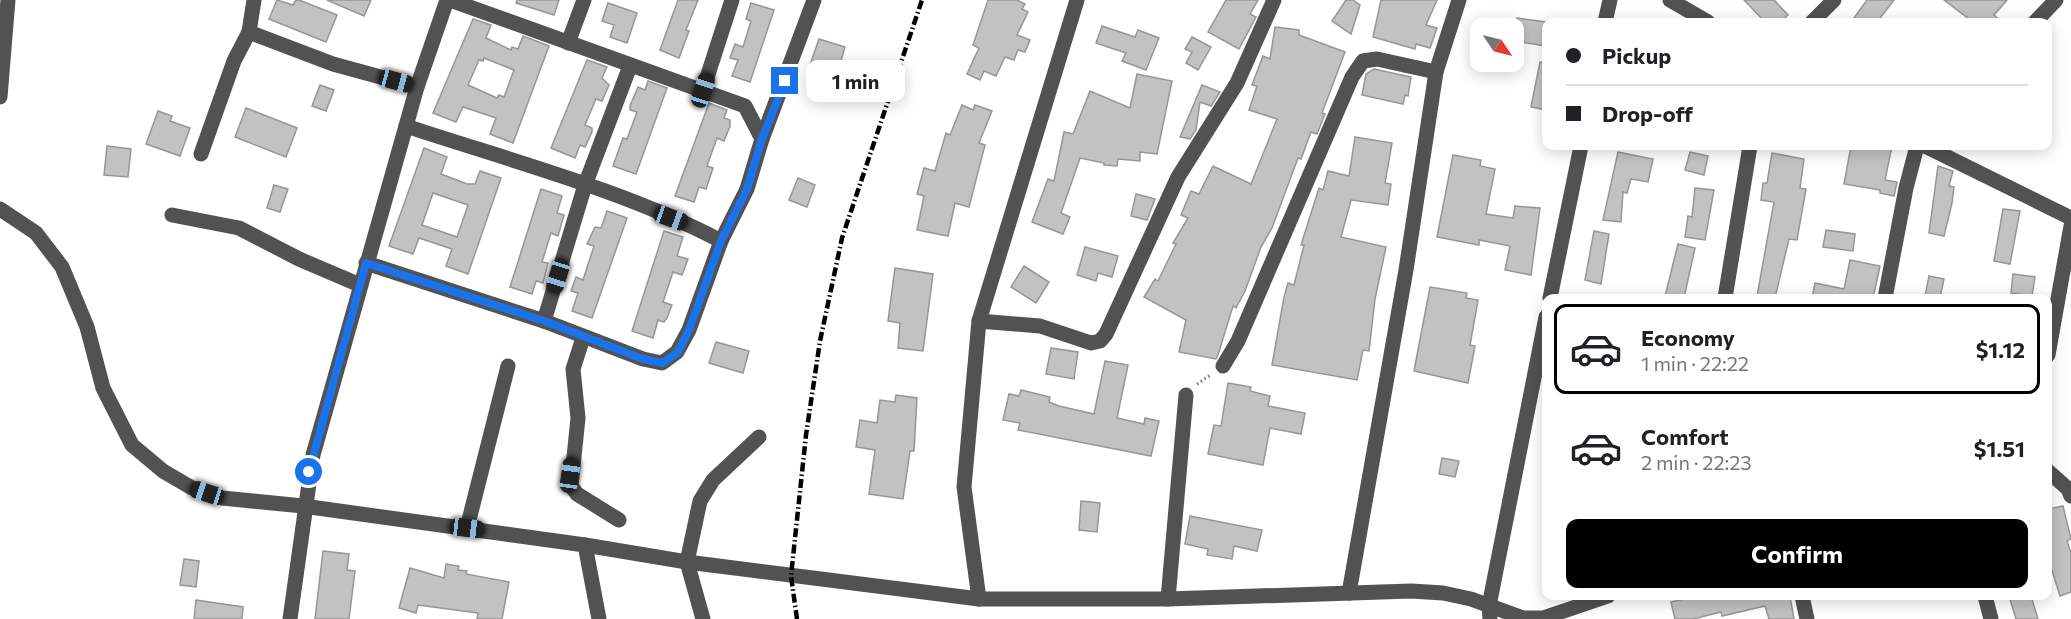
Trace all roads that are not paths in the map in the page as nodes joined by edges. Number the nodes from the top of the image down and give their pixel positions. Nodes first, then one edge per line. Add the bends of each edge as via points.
1 (8, 0) edge
2 (254, 0) edge
3 (449, 0) edge
4 (584, 0) edge
5 (732, 0) edge
6 (814, 0) edge
7 (1077, 0) edge
8 (1274, 0) edge
9 (1459, 0) edge
10 (1610, 0) edge
11 (1670, 0) edge
12 (1834, 0) edge
13 (2056, 0) edge
14 (1606, 18) edge
15 (1701, 18) edge
16 (1816, 18) edge
17 (2039, 18) edge
18 (249, 32) junction
19 (568, 43) junction
20 (630, 66) junction
21 (1436, 72) junction
22 (417, 87) junction
23 (703, 90) junction
24 (0, 97) edge
25 (406, 126) junction
26 (762, 139) junction
27 (1580, 150) edge
28 (1749, 150) edge
29 (1916, 150) edge
30 (1933, 150) edge
31 (201, 154) dead end
32 (585, 185) junction
33 (0, 209) edge
34 (172, 214) dead end
35 (2071, 218) edge
36 (2071, 226) edge
37 (721, 241) junction
38 (366, 263) junction
39 (360, 285) junction
40 (1551, 294) edge
41 (1726, 294) edge
42 (1886, 294) edge
43 (544, 321) junction
44 (979, 321) junction
45 (2052, 333) edge
46 (583, 338) junction
47 (1542, 338) edge
48 (508, 366) dead end
49 (1219, 369) road end
50 (1186, 395) road end
51 (759, 437) dead end
52 (2052, 475) edge
53 (2071, 496) edge
54 (303, 506) junction
55 (619, 520) dead end
56 (467, 528) junction
57 (585, 545) junction
58 (687, 562) junction
59 (1349, 593) junction
60 (980, 599) junction
61 (1168, 599) junction
62 (1599, 600) edge
63 (1803, 600) edge
64 (1986, 600) edge
65 (1489, 612) edge
66 (1567, 615) edge
67 (290, 619) edge
68 (599, 619) edge
69 (703, 619) edge
70 (1807, 619) edge
71 (1991, 619) edge

1 - 24 street
2 - 18 street
3 - 19 street
3 - 22 street
4 - 19 street
5 - 23 street
6 - 26 street
7 - 44 street
8 - 44 street via 1237,83 1178,177 1144,257 1100,341 1091,343 1040,326
9 - 21 street
10 - 14 street
11 - 15 street
12 - 16 street
13 - 17 street
18 - 22 street via 333,64
18 - 31 street via 234,61
19 - 20 street
20 - 23 street
20 - 32 street
21 - 49 street via 1377,58 1363,61 1352,77 1238,341
21 - 59 street via 1406,270
22 - 25 street
23 - 26 street via 745,106
25 - 32 street
25 - 38 street
26 - 37 street via 747,189
27 - 40 street
28 - 41 street
29 - 42 street
30 - 35 street
32 - 37 street via 693,226
32 - 43 street
33 - 54 street via 36,233 62,267 87,327 103,388 132,445 163,471 192,488 222,498
34 - 39 street via 239,228
36 - 45 street
37 - 46 street via 689,330 678,352 663,363
38 - 39 street
38 - 43 street
39 - 54 street via 312,455
43 - 46 street
44 - 60 street via 964,487
46 - 55 street via 573,369 578,418 571,486 577,495
47 - 65 street
48 - 56 street
50 - 61 street
51 - 58 street via 707,487 700,501
52 - 53 street
54 - 56 street
54 - 67 street
56 - 57 street
57 - 58 street
57 - 68 street
58 - 60 street
58 - 69 street
59 - 61 street
59 - 65 street via 1443,593
60 - 61 street
62 - 66 street
63 - 70 street
64 - 71 street
65 - 66 street via 1523,618

